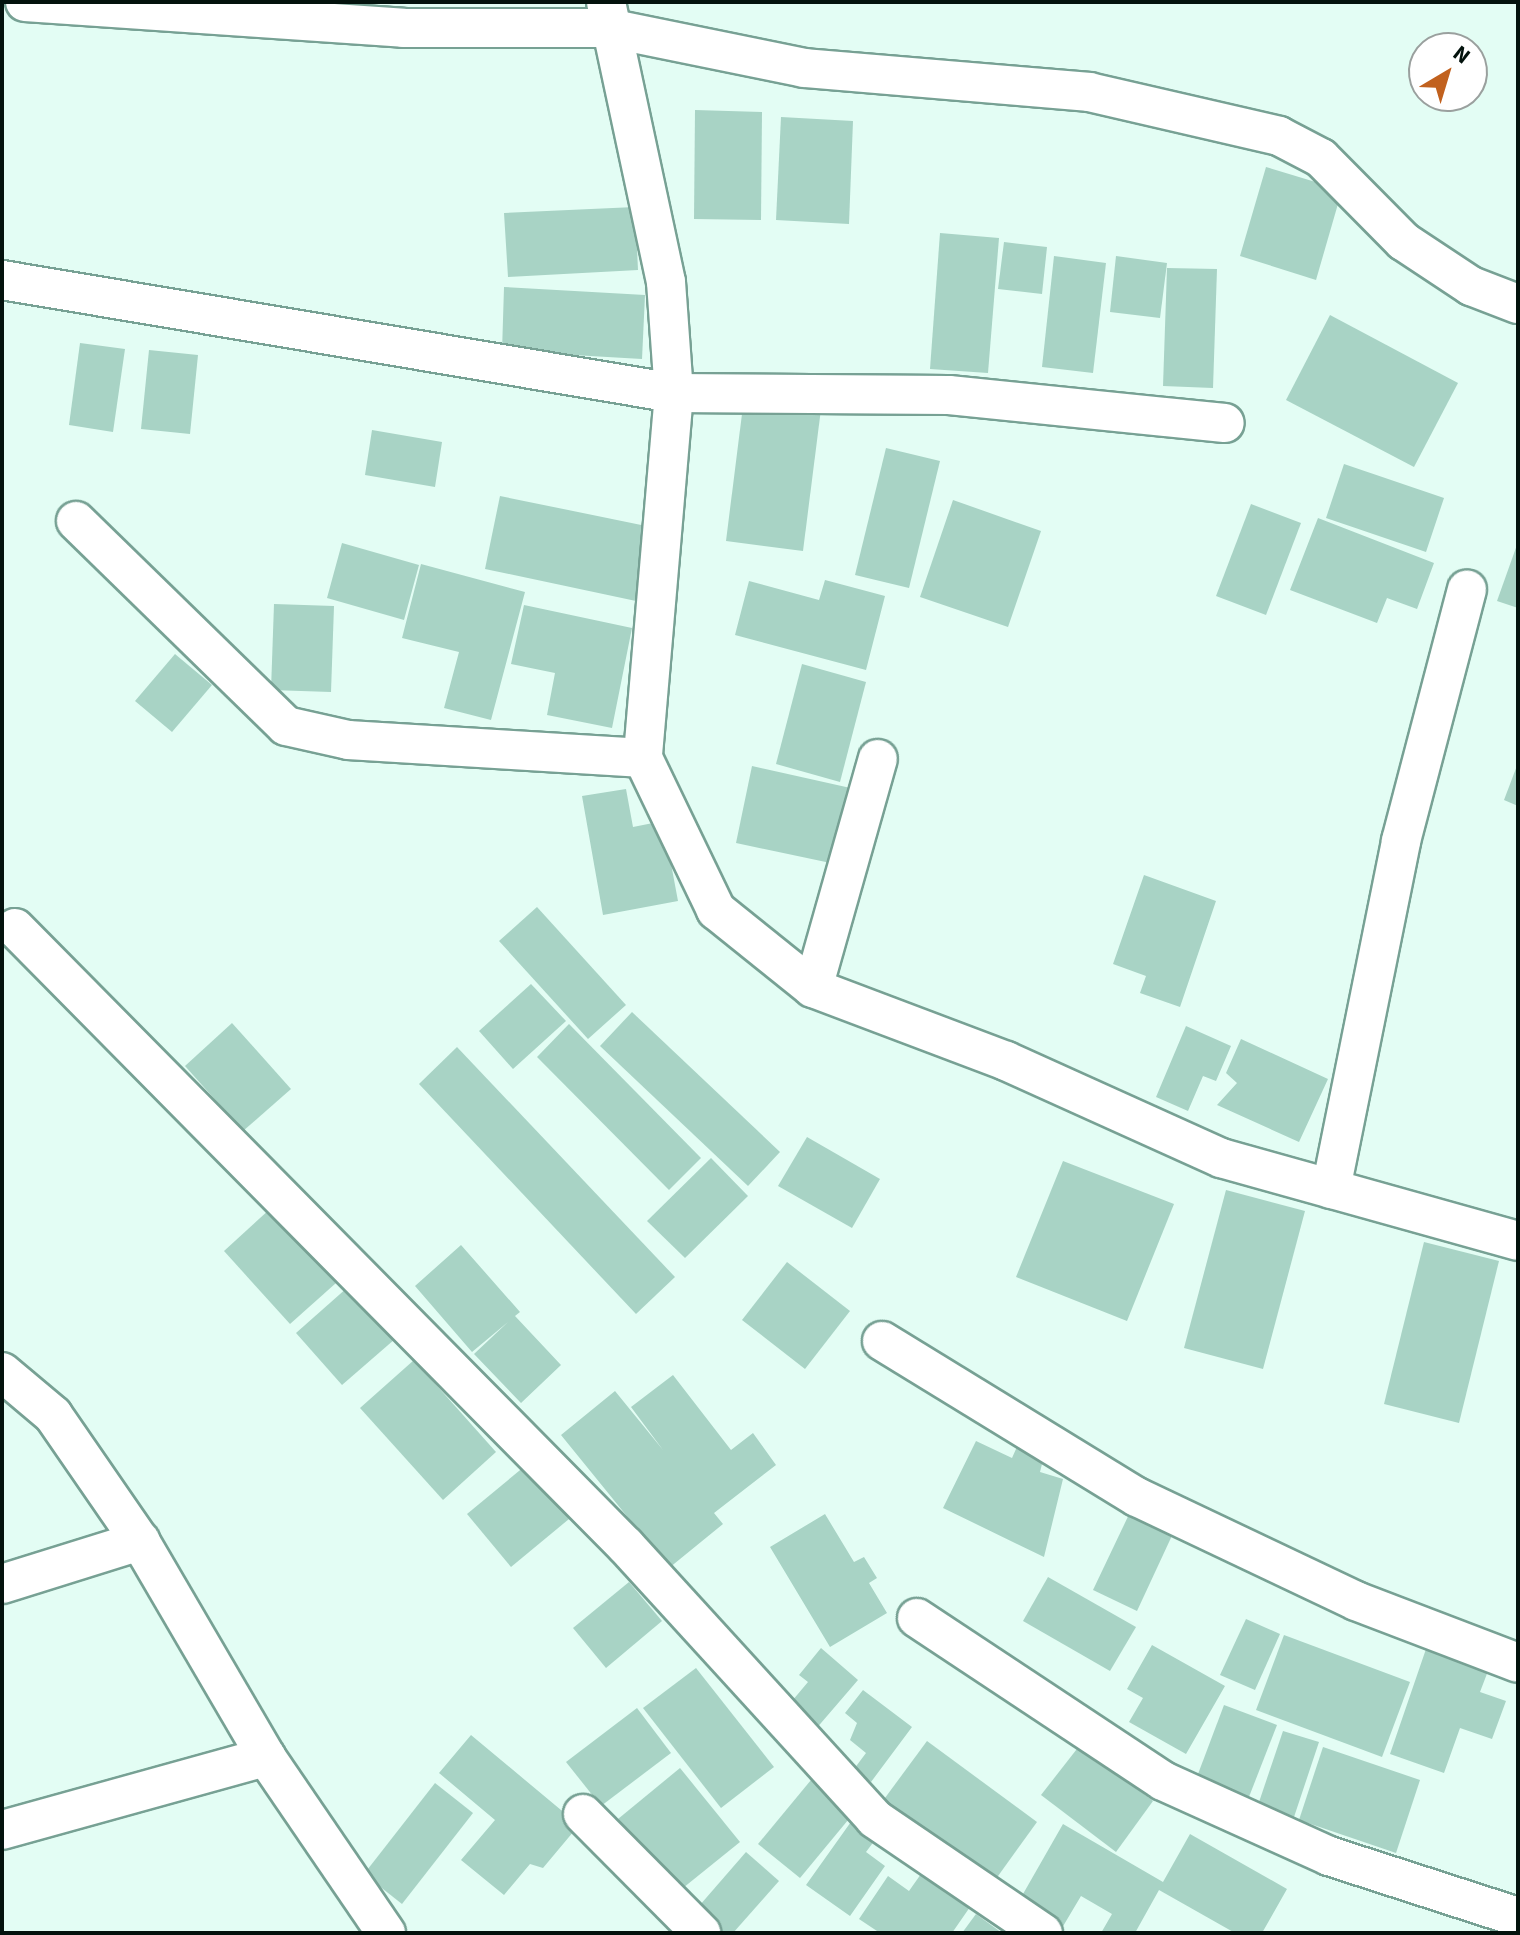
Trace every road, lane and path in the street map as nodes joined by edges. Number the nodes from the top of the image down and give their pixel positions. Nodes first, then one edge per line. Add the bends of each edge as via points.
1 (25, 2) edge
2 (607, 15) edge
3 (2, 280) edge
4 (1518, 304) edge
5 (674, 393) junction
6 (1225, 423) dead end
7 (76, 521) dead end
8 (1467, 589) dead end
9 (643, 758) junction
10 (878, 759) dead end
11 (15, 928) dead end
12 (813, 988) junction
13 (1331, 1189) junction
14 (1518, 1241) edge
15 (882, 1341) dead end
16 (2, 1372) edge
17 (140, 1541) junction
18 (2, 1584) edge
19 (917, 1618) dead end
20 (1518, 1663) edge
21 (266, 1757) junction
22 (583, 1814) dead end
23 (2, 1830) edge
24 (1518, 1917) edge
25 (386, 1933) edge
26 (701, 1933) edge
27 (1043, 1933) edge

1 - 2 street via 403,28
2 - 4 street via 804,68 1089,92 1279,136 1321,158 1403,241 1471,286
2 - 5 street via 666,282
3 - 5 street
5 - 6 street via 949,395
5 - 9 street
7 - 9 street via 286,726 348,740
8 - 13 street via 1401,841
9 - 12 street via 716,910
10 - 12 street
11 - 27 street via 626,1546 875,1819
12 - 13 street via 1006,1061 1221,1158
13 - 14 street
15 - 20 street via 1137,1497 1356,1601
16 - 17 street via 53,1415
17 - 18 street
17 - 21 street
19 - 24 street via 1163,1781 1329,1856
21 - 23 street
21 - 25 street
22 - 26 street

